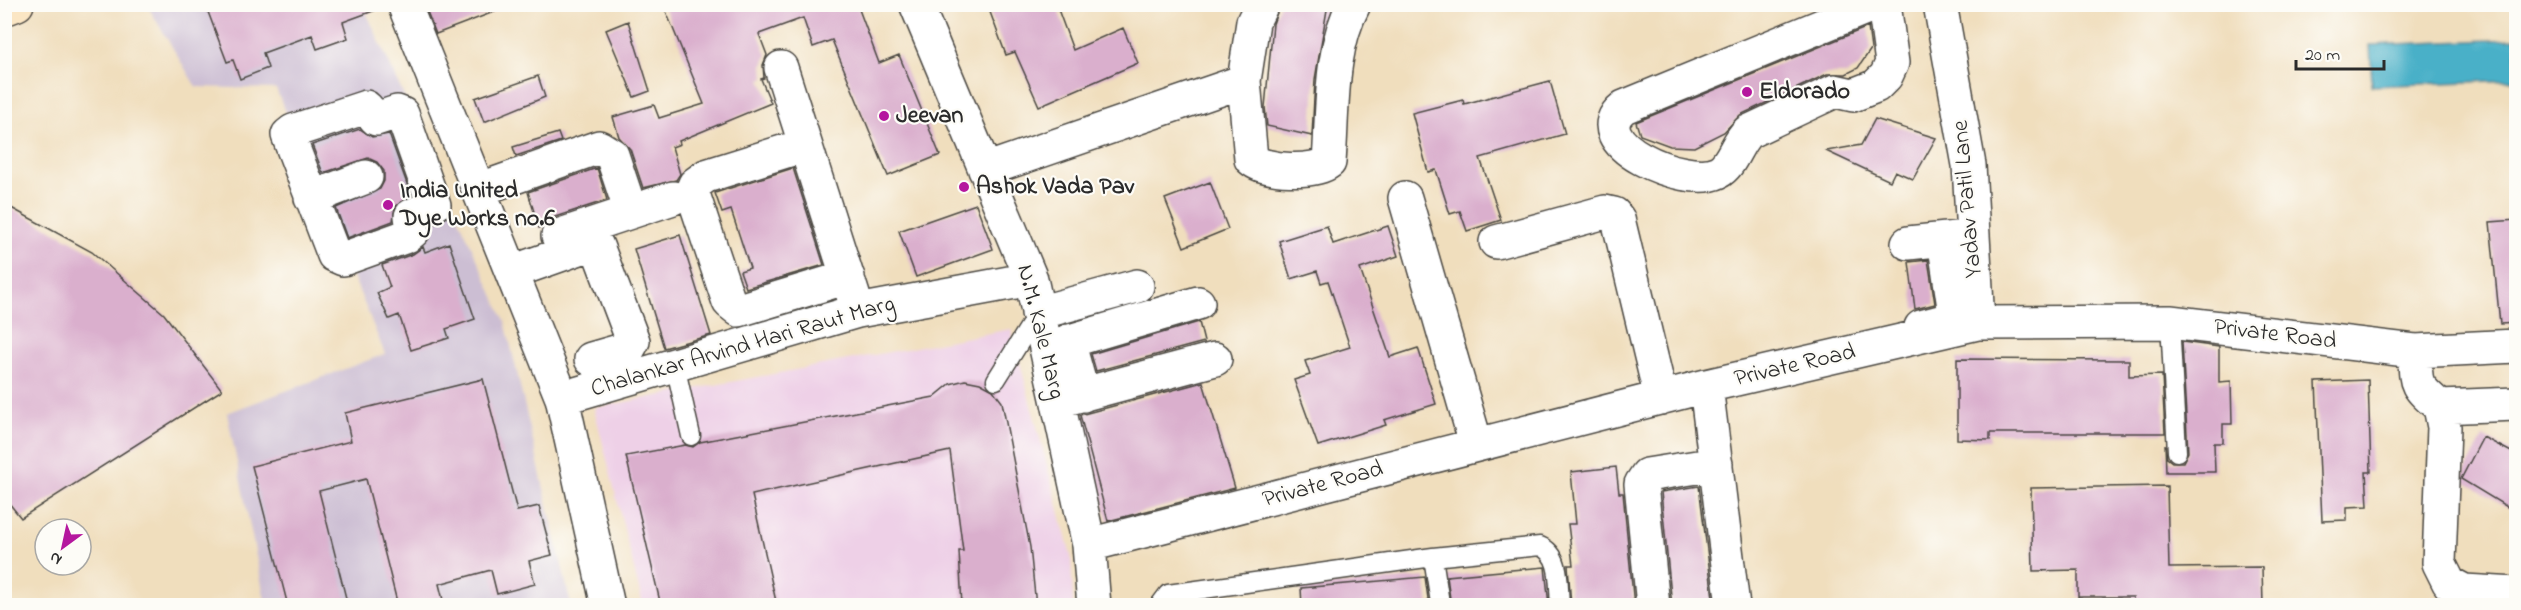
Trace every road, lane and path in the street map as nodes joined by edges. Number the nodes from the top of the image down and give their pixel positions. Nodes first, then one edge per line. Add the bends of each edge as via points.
1 (17, 4) edge
2 (404, 4) edge
3 (916, 4) edge
4 (1262, 4) edge
5 (1354, 4) edge
6 (1875, 4) edge
7 (1884, 4) edge
8 (1940, 4) edge
9 (4, 9) edge
10 (781, 68) dead end
11 (1244, 81) junction
12 (459, 142) junction
13 (805, 145) junction
14 (418, 158) junction
15 (985, 170) junction
16 (366, 177) dead end
17 (478, 190) junction
18 (311, 198) junction
19 (673, 198) dead end
20 (1405, 198) dead end
21 (631, 212) junction
22 (1959, 241) junction
23 (1496, 242) dead end
24 (1908, 243) dead end
25 (508, 263) junction
26 (848, 277) junction
27 (1031, 279) junction
28 (1137, 286) dead end
29 (1198, 303) dead end
30 (858, 311) junction
31 (1038, 313) junction
32 (2170, 322) junction
33 (1978, 323) junction
34 (1924, 326) junction
35 (1057, 344) junction
36 (2517, 346) edge
37 (2415, 351) junction
38 (591, 359) dead end
39 (1215, 359) dead end
40 (675, 365) junction
41 (996, 380) dead end
42 (1706, 386) junction
43 (562, 398) junction
44 (1070, 398) junction
45 (1661, 398) junction
46 (2517, 404) edge
47 (2442, 417) junction
48 (2517, 425) edge
49 (691, 436) dead end
50 (1476, 444) junction
51 (2177, 452) dead end
52 (1716, 464) junction
53 (1089, 545) junction
54 (1433, 557) junction
55 (2514, 590) edge
56 (1440, 603) dead end
57 (609, 606) edge
58 (1094, 606) edge
59 (1159, 606) edge
60 (1560, 606) edge
61 (1653, 606) edge
62 (1732, 606) edge

1 - 9 main road
2 - 12 street
3 - 15 street, N.M. Kale Marg
4 - 11 street via 1253,22
5 - 11 street via 1337,55 1329,162 1322,167 1270,169 1251,159
6 - 7 street via 1624,106 1616,113 1613,130 1634,155 1662,169 1694,176 1717,173 1748,132 1835,91 1853,95 1881,81 1892,63
8 - 22 street, Yadav Patil Lane via 1970,165
10 - 13 street
11 - 15 street
12 - 14 street
12 - 17 street
13 - 26 street
13 - 26 street via 699,180 692,191 729,302 735,309
14 - 18 street via 434,203 411,216 413,231 407,236 337,258
14 - 18 street via 399,112 375,118 366,107 293,131 287,139
15 - 27 street, N.M. Kale Marg
16 - 18 street
17 - 21 street via 599,147 612,155
17 - 25 street
19 - 21 street
20 - 50 street
21 - 25 street
22 - 24 street
22 - 33 street, Yadav Patil Lane
22 - 34 street via 1955,312 1948,320
23 - 45 street via 1605,212 1614,214
25 - 38 street via 597,246 633,341 629,348
25 - 43 street
26 - 30 street
27 - 30 street, Chalankar Arvind Hari Raut Marg
27 - 31 street, N.M. Kale Marg
28 - 31 street
29 - 35 street
30 - 40 street, Chalankar Arvind Hari Raut Marg
31 - 35 street, N.M. Kale Marg
31 - 41 lane
32 - 33 street, Private Road
32 - 37 street, Private Road
32 - 51 lane
33 - 34 street, Private Road
34 - 42 street, Private Road
35 - 44 street, N.M. Kale Marg
36 - 37 street, Private Road
37 - 47 street via 2416,383
39 - 44 street
40 - 43 street, Chalankar Arvind Hari Raut Marg
40 - 49 lane
42 - 45 street, Private Road
42 - 52 street
43 - 57 street
44 - 53 street, N.M. Kale Marg
45 - 50 street, Private Road
46 - 47 street
47 - 48 street
47 - 55 street via 2439,562 2449,583 2464,591
50 - 53 street, Private Road
52 - 61 street via 1647,475 1643,479
52 - 62 street
53 - 58 street, N.M. Kale Marg
54 - 56 lane
54 - 59 lane via 1168,594
54 - 60 lane via 1540,546 1548,549 1556,561

